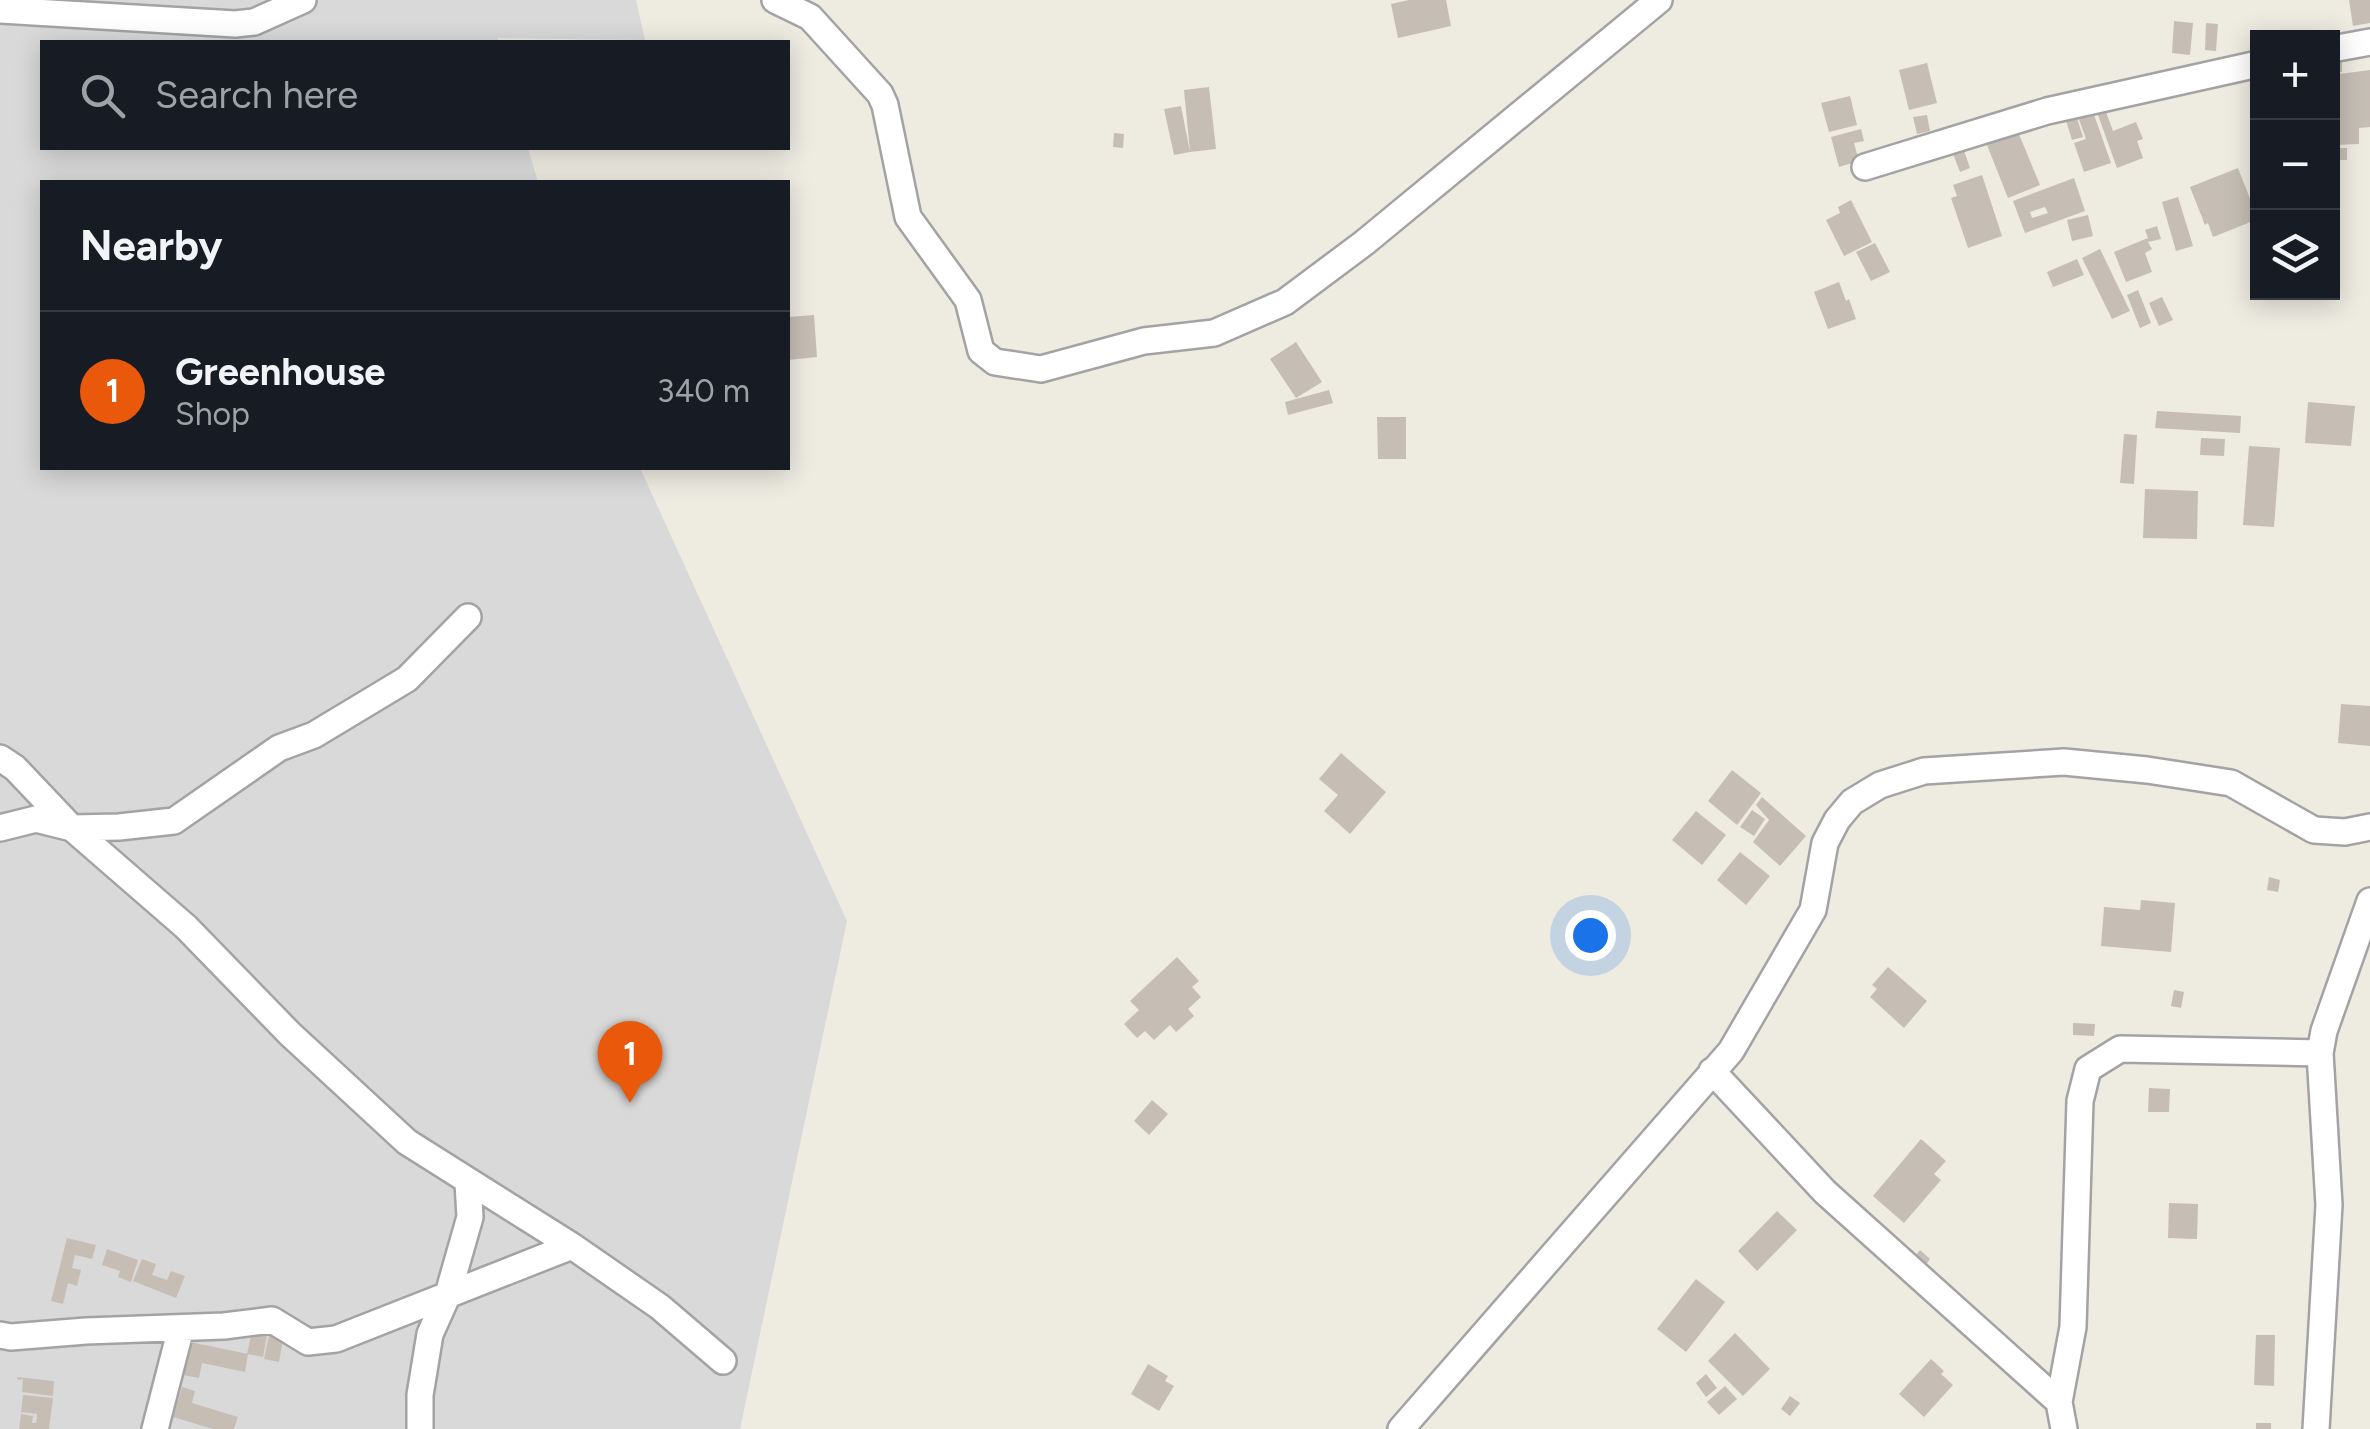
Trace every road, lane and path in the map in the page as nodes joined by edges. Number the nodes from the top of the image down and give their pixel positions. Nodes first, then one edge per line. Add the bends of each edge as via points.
1 (303, 0) edge
2 (775, 0) edge
3 (1659, 0) edge
4 (0, 10) edge
5 (2370, 42) edge
6 (2340, 48) edge
7 (2250, 65) edge
8 (1865, 167) dead end
9 (468, 617) dead end
10 (0, 758) edge
11 (0, 828) edge
12 (72, 828) junction
13 (2370, 828) edge
14 (2370, 900) edge
15 (2320, 1053) junction
16 (1712, 1071) junction
17 (468, 1182) junction
18 (572, 1246) junction
19 (448, 1294) junction
20 (181, 1328) junction
21 (0, 1334) edge
22 (723, 1360) dead end
23 (2059, 1402) junction
24 (155, 1429) edge
25 (420, 1429) edge
26 (1401, 1429) edge
27 (2064, 1429) edge
28 (2316, 1429) edge

1 - 4 street via 235,24
2 - 3 street via 810,17 880,94 908,217 968,300 981,351 995,362 1041,369 1144,341 1214,333 1285,302
5 - 6 street
7 - 8 street via 2046,111
9 - 12 street via 408,679 314,735 279,748 174,821
10 - 12 street
11 - 12 street via 36,819
12 - 17 street via 186,927 407,1142
13 - 16 street via 2314,830 2231,783 2064,762 1924,772 1880,785 1836,820 1813,910
14 - 15 street
15 - 23 street via 2120,1049 2088,1069 2080,1101 2073,1327
15 - 28 street via 2329,1205
16 - 23 street via 1825,1192
16 - 26 street
17 - 18 street
17 - 19 street via 470,1217
18 - 19 street
18 - 22 street
19 - 20 street via 336,1339 308,1342 272,1320
19 - 25 street via 430,1334
20 - 21 street
20 - 24 street
23 - 27 street

